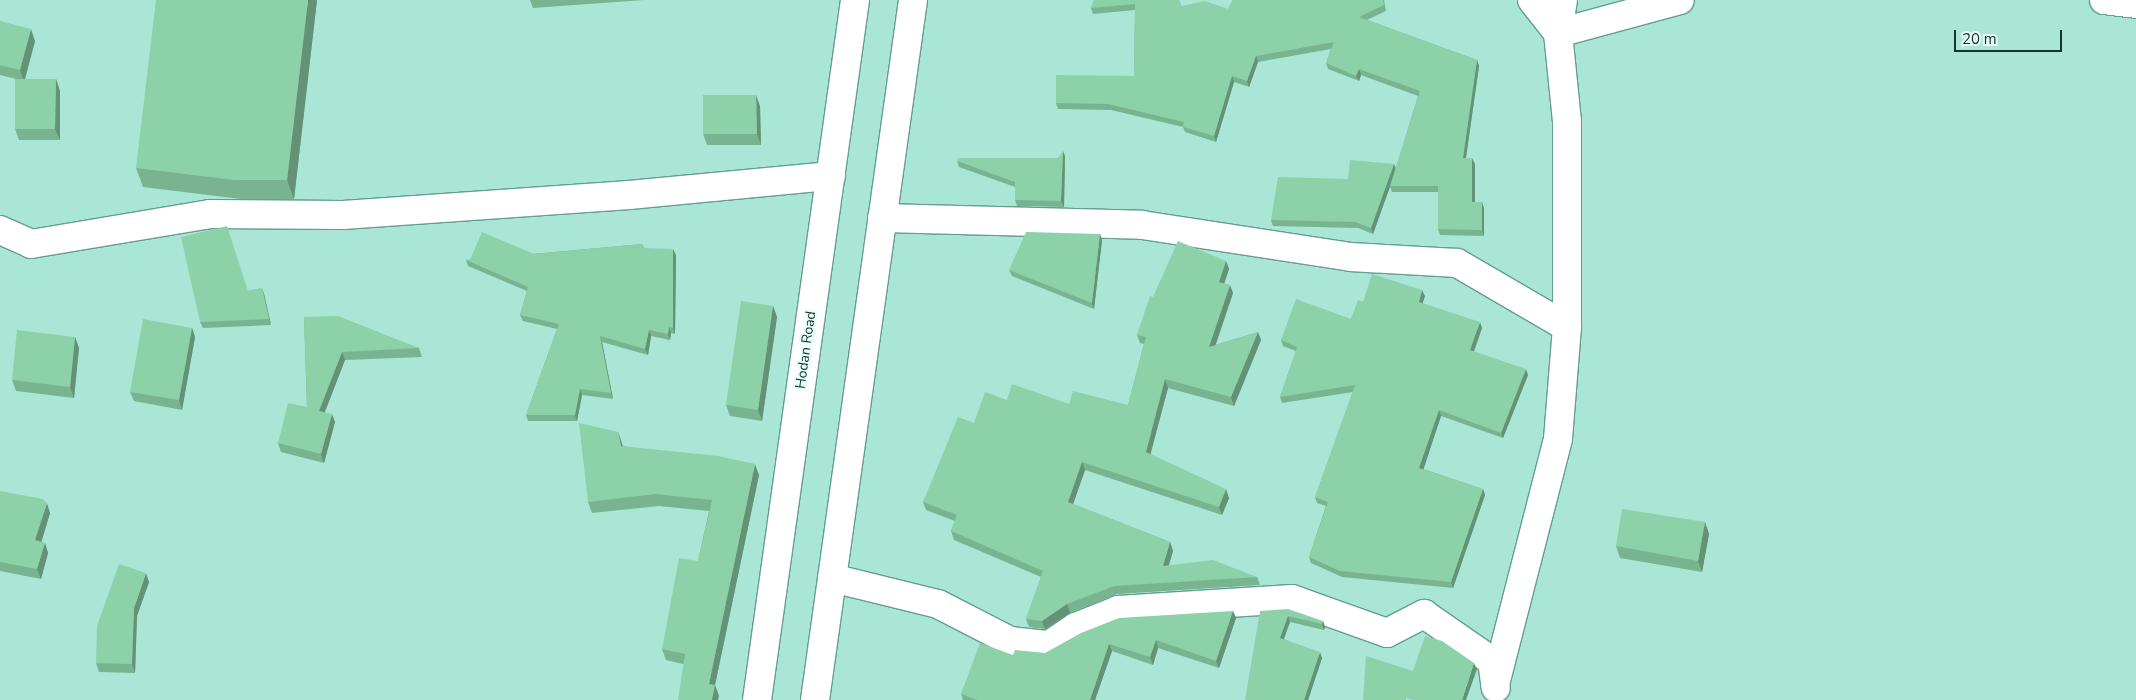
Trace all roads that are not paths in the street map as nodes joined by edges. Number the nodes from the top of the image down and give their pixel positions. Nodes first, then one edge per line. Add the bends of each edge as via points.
1 (855, 0) edge
2 (913, 0) edge
3 (1532, 0) edge
4 (1563, 0) edge
5 (1680, 0) edge
6 (2104, 0) edge
7 (2136, 4) edge
8 (1558, 33) junction
9 (830, 176) junction
10 (882, 218) junction
11 (0, 230) edge
12 (1567, 327) junction
13 (832, 578) junction
14 (1496, 692) edge
15 (757, 700) edge
16 (815, 700) edge

1 - 9 street, Hodan Road
2 - 10 street
3 - 8 street
4 - 8 street
5 - 8 street
6 - 7 street
8 - 12 street via 1567,121
9 - 11 street via 629,195 343,215 210,214 31,244
9 - 15 street, Hodan Road
10 - 12 street via 1142,225 1350,256 1456,263
10 - 13 street
12 - 14 street via 1558,440
13 - 14 street via 938,604 1010,641 1049,645 1076,627 1118,610 1292,599 1387,633 1424,614 1492,662
13 - 16 street

